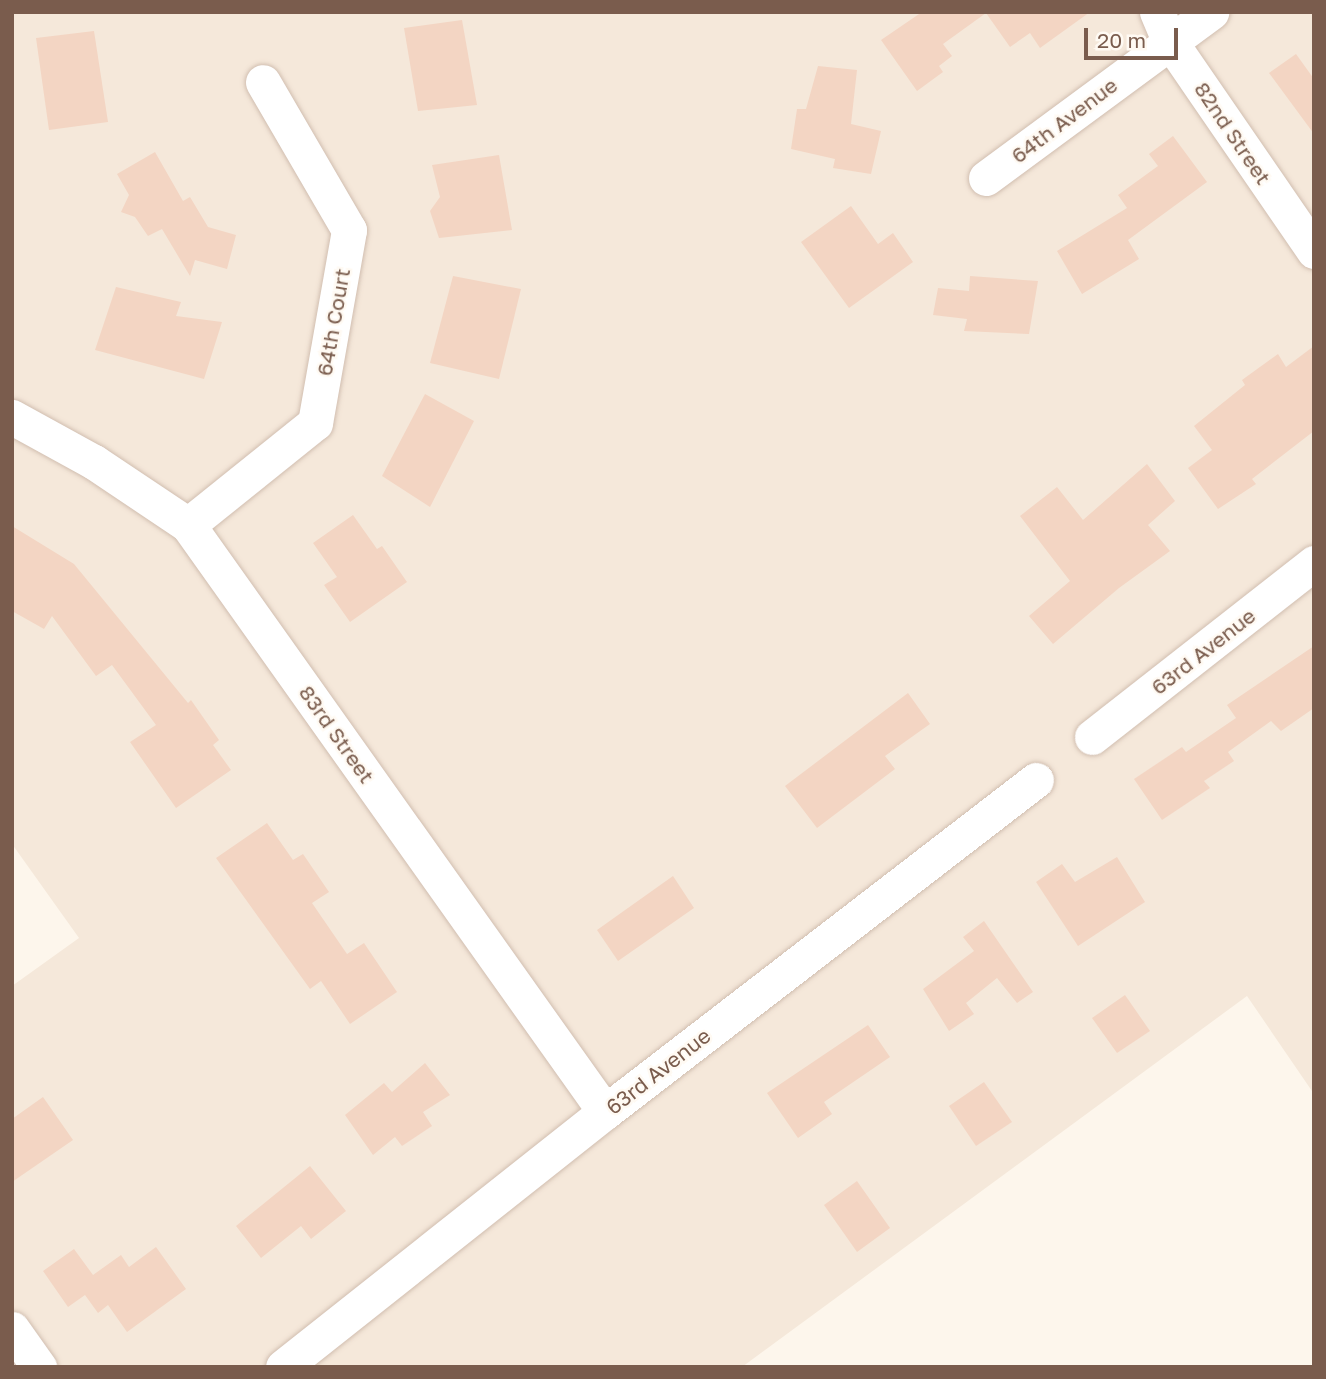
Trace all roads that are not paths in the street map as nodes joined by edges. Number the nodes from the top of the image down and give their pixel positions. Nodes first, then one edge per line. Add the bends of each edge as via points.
1 (1211, 12) edge
2 (1163, 26) edge
3 (263, 82) dead end
4 (986, 178) dead end
5 (1314, 251) edge
6 (12, 417) edge
7 (188, 524) junction
8 (1314, 563) edge
9 (1092, 737) dead end
10 (1037, 780) dead end
11 (605, 1112) junction
12 (12, 1329) edge
13 (39, 1367) edge
14 (283, 1367) edge

1 - 2 street, 64th Avenue
2 - 4 street, 64th Avenue
2 - 5 street, 82nd Street
3 - 7 street, 64th Court via 349,230 314,423
6 - 7 street, 83rd Street via 94,462
7 - 11 street, 83rd Street
8 - 9 street, 63rd Avenue
10 - 11 street, 63rd Avenue
11 - 14 street, 63rd Avenue
12 - 13 street

